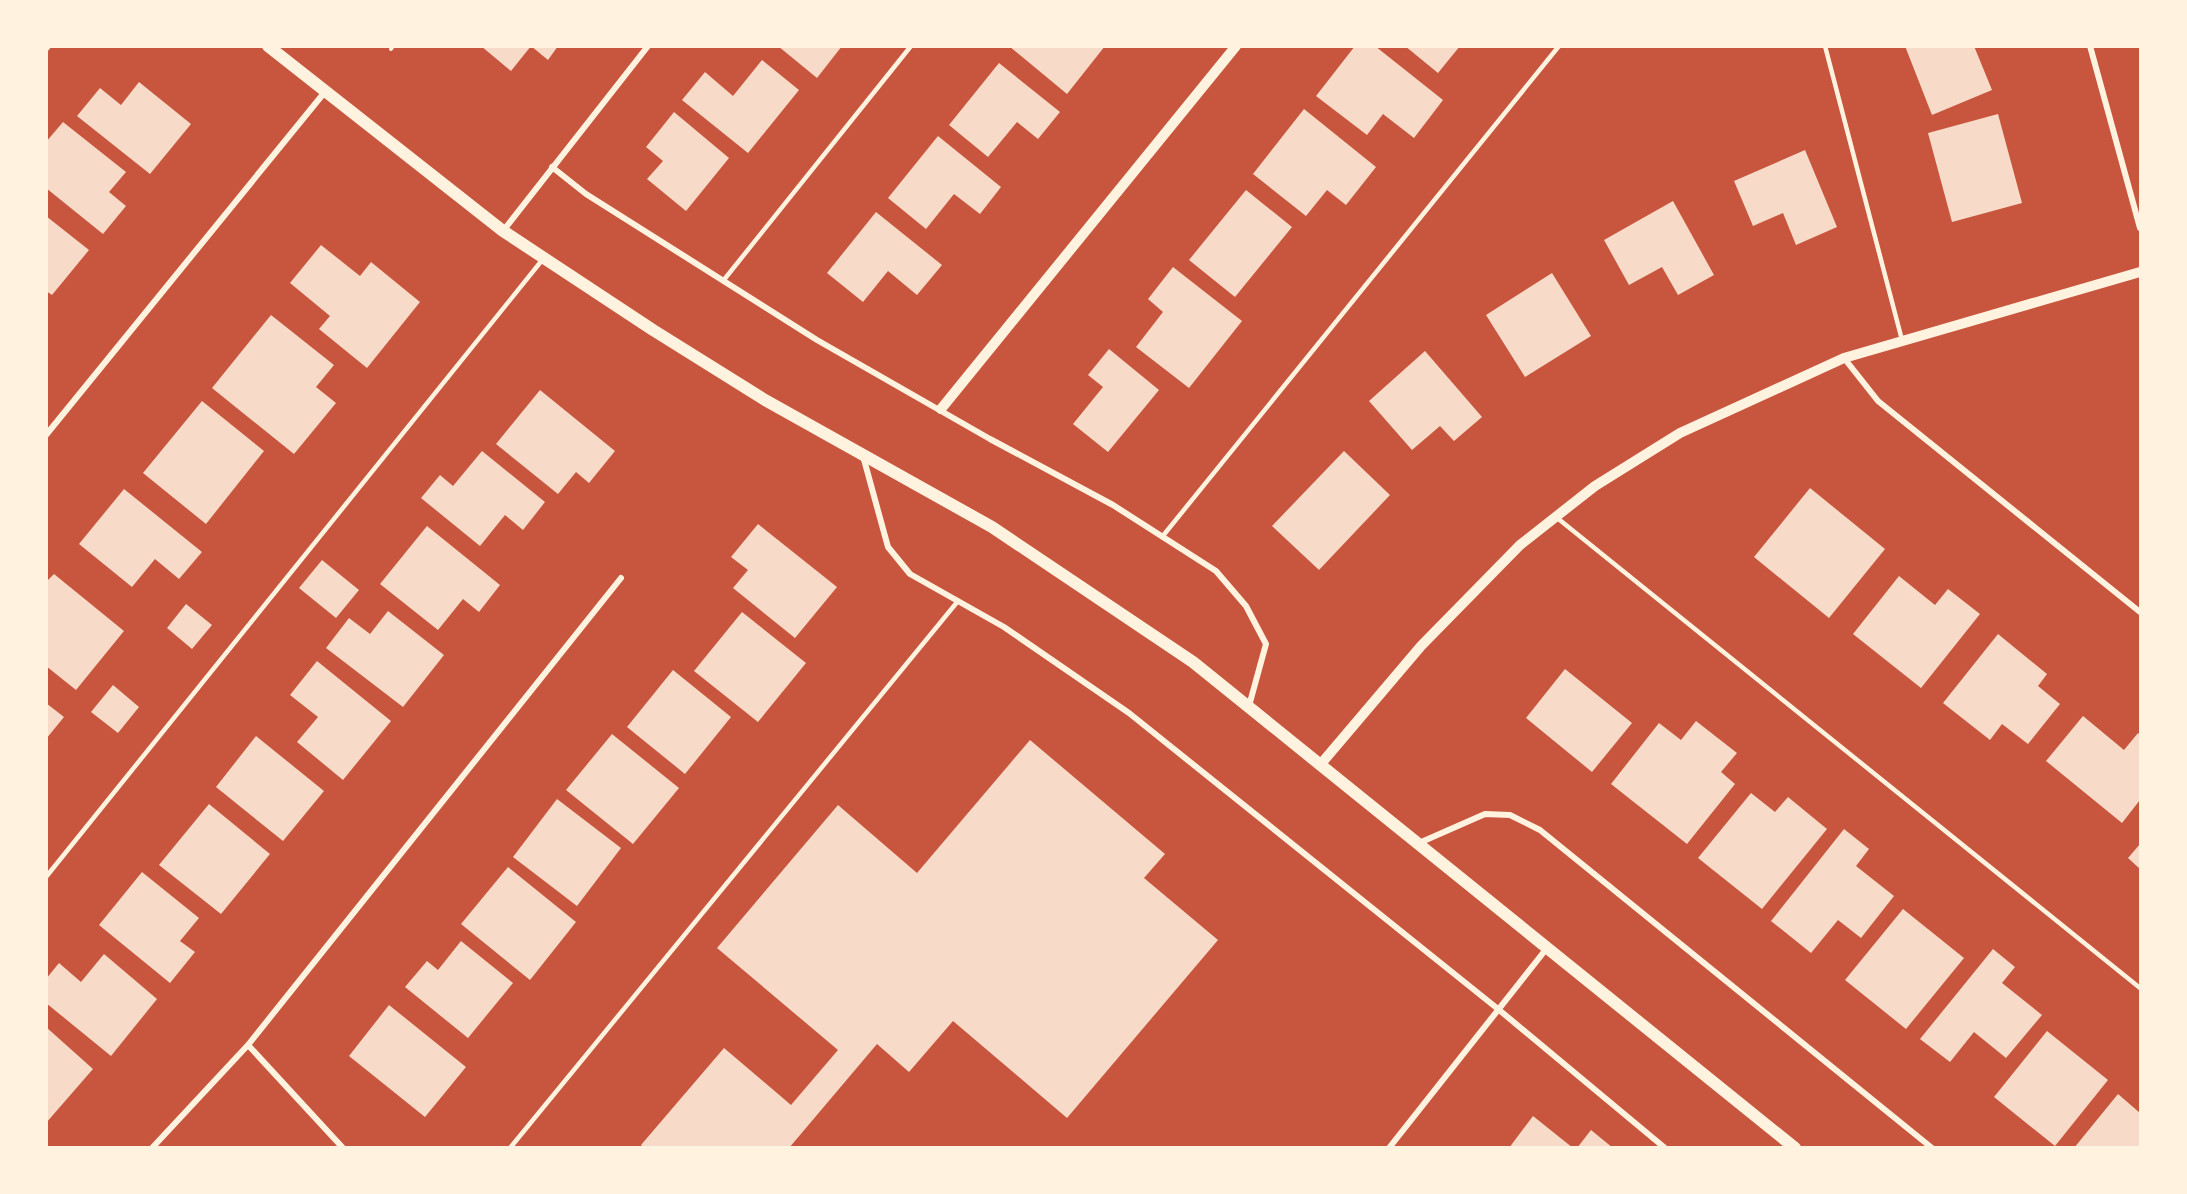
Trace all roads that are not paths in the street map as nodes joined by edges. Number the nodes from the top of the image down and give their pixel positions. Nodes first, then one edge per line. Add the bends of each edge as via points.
1 (49, 46) edge
2 (267, 46) edge
3 (648, 46) edge
4 (910, 46) edge
5 (1236, 46) edge
6 (1559, 46) edge
7 (1825, 46) edge
8 (2090, 46) edge
9 (46, 50) edge
10 (324, 93) junction
11 (552, 166) junction
12 (2140, 228) edge
13 (504, 231) junction
14 (544, 258) junction
15 (2140, 272) edge
16 (722, 282) junction
17 (1902, 341) junction
18 (1844, 358) junction
19 (941, 409) junction
20 (46, 435) edge
21 (863, 455) junction
22 (1556, 517) junction
23 (1162, 537) junction
24 (621, 579) dead end
25 (958, 601) junction
26 (2140, 612) edge
27 (1249, 706) junction
28 (1320, 765) junction
29 (1419, 843) junction
30 (46, 877) edge
31 (1547, 947) junction
32 (2140, 988) edge
33 (1498, 1009) junction
34 (248, 1045) junction
35 (152, 1148) edge
36 (343, 1148) edge
37 (510, 1148) edge
38 (1389, 1148) edge
39 (1665, 1148) edge
40 (1796, 1148) edge
41 (1932, 1148) edge

1 - 9 lane
2 - 10 main road
3 - 11 street
4 - 16 lane
5 - 19 street
6 - 23 lane
7 - 17 lane
8 - 12 street
10 - 13 main road
10 - 20 street
11 - 13 street
11 - 16 street via 586,194
13 - 14 main road
14 - 21 main road via 765,400
14 - 30 lane
15 - 17 street
16 - 19 street
17 - 18 street
18 - 22 street via 1680,433 1595,486
18 - 26 street via 1878,401
19 - 23 street via 1113,505
21 - 25 street via 888,547 910,574
21 - 27 main road via 1001,533 1193,662
22 - 28 street via 1520,545 1421,646
22 - 32 lane
23 - 27 street via 1216,572 1246,606 1266,644
24 - 34 street
25 - 33 street via 1004,627 1129,713
25 - 37 lane
27 - 28 main road
28 - 29 main road
29 - 31 main road
29 - 41 street via 1485,814 1510,815 1540,830
31 - 33 street
31 - 40 main road
33 - 38 street
33 - 39 street
34 - 35 street
34 - 36 street

